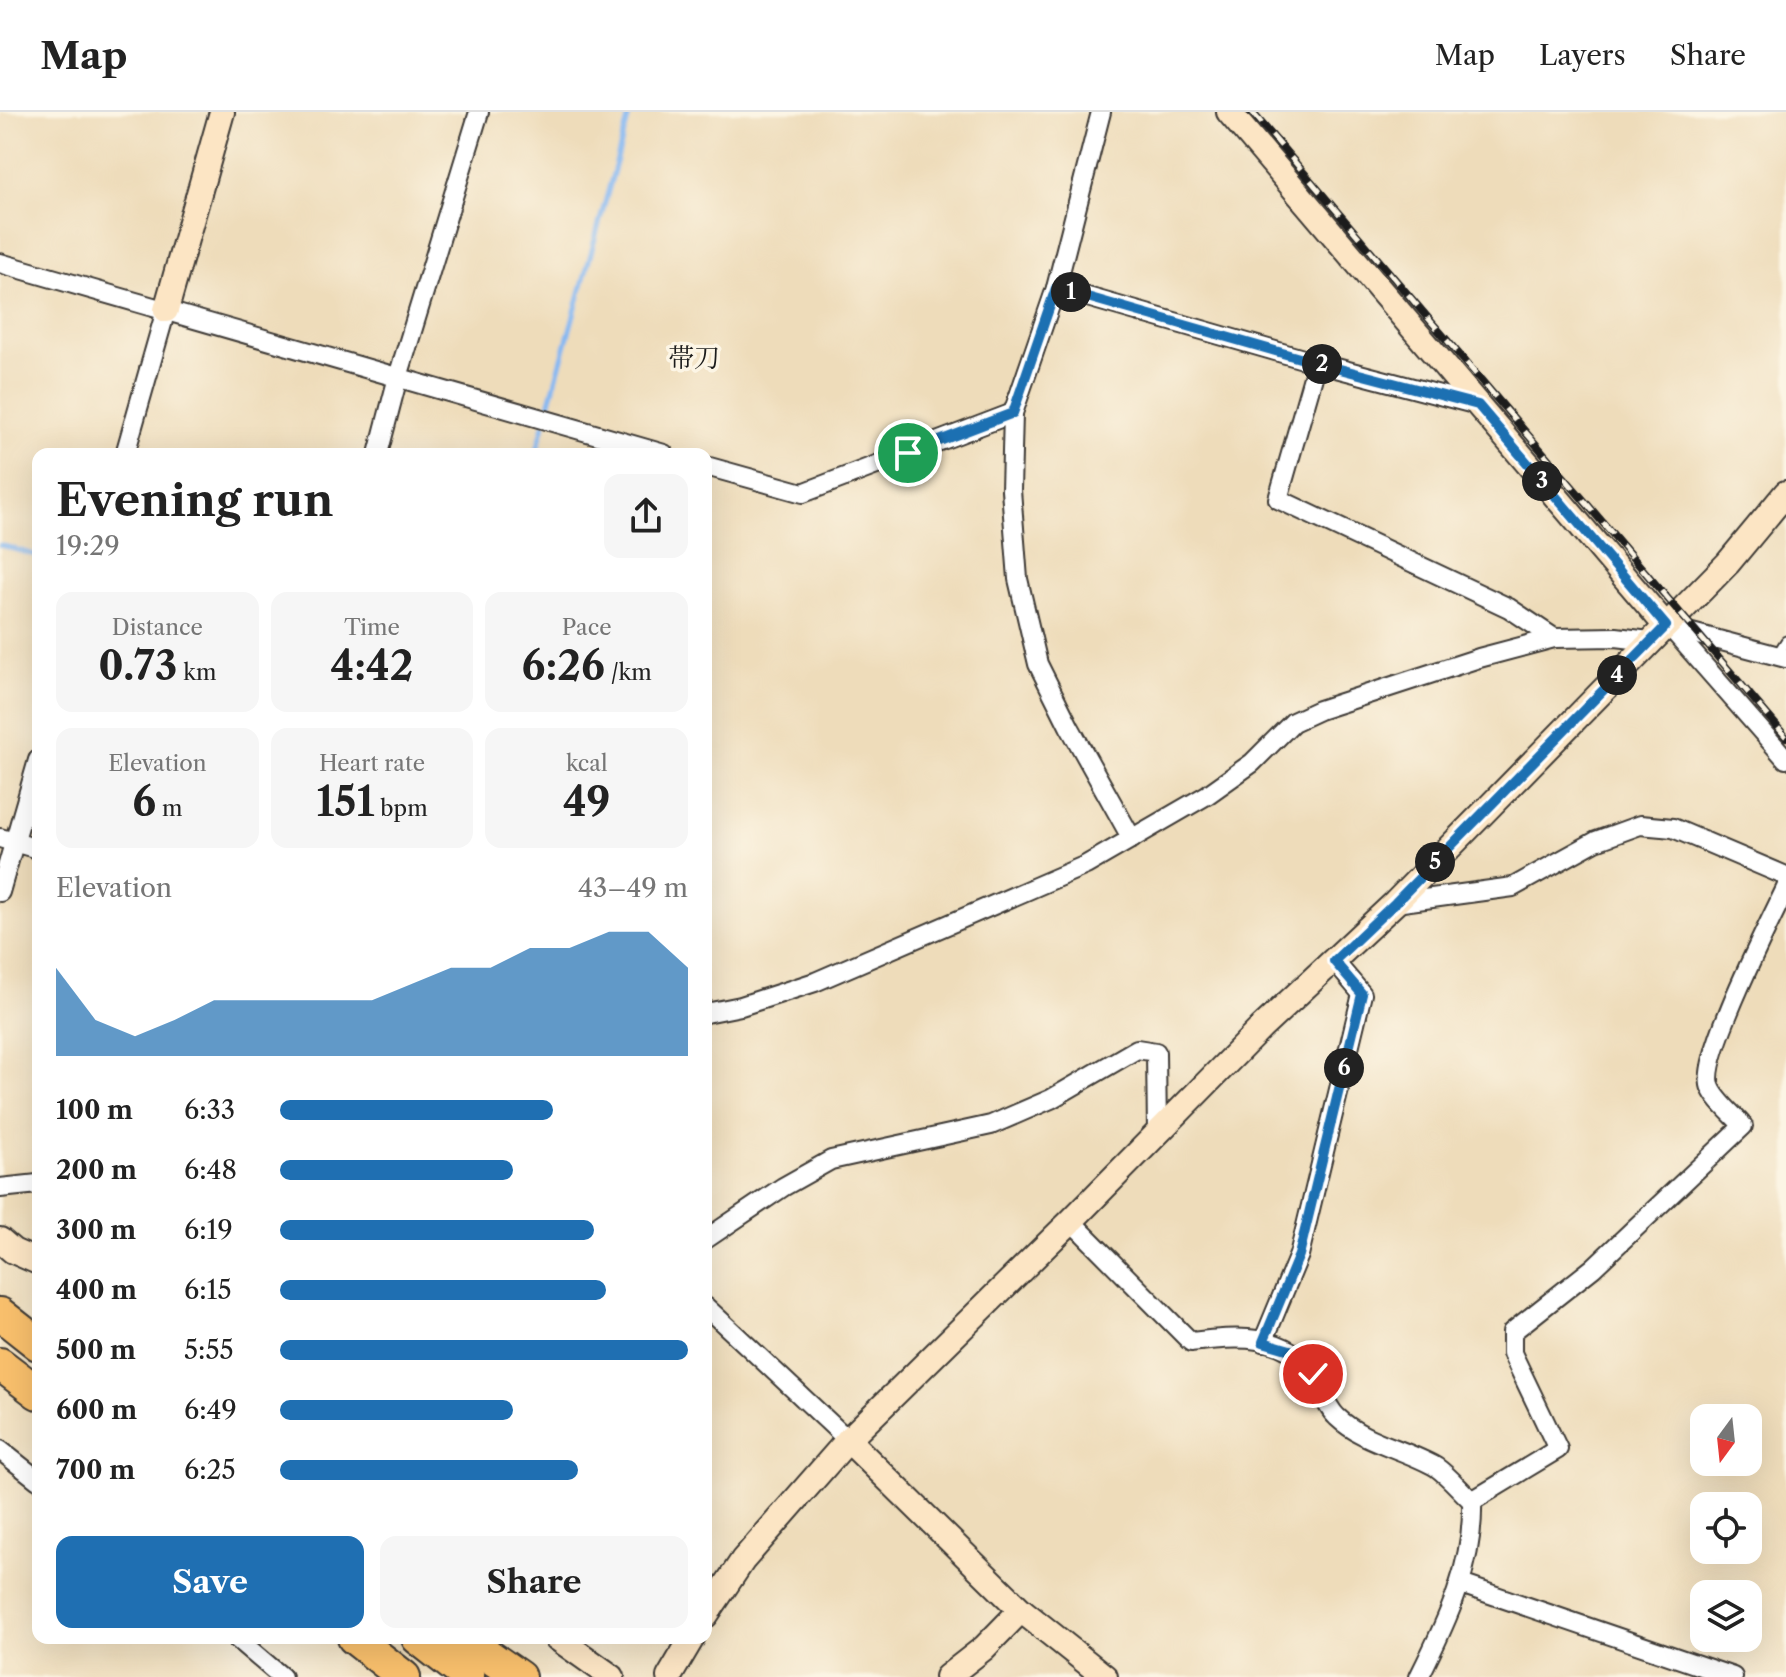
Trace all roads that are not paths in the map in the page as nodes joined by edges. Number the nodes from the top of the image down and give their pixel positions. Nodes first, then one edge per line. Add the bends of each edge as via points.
1 (222, 112) edge
2 (479, 112) edge
3 (1101, 112) edge
4 (1229, 112) edge
5 (0, 263) edge
6 (1056, 288) junction
7 (166, 310) junction
8 (1317, 363) junction
9 (398, 377) junction
10 (1478, 405) junction
11 (1013, 413) junction
12 (127, 448) edge
13 (380, 448) edge
14 (643, 448) edge
15 (712, 468) edge
16 (1786, 493) edge
17 (1663, 632) junction
18 (1554, 638) junction
19 (1783, 651) edge
20 (1786, 759) edge
21 (32, 775) edge
22 (1132, 839) junction
23 (7, 840) edge
24 (32, 847) edge
25 (1786, 876) edge
26 (1786, 888) edge
27 (0, 892) edge
28 (1395, 903) junction
29 (1334, 961) junction
30 (712, 1012) edge
31 (1157, 1133) junction
32 (32, 1185) edge
33 (0, 1188) edge
34 (1071, 1221) junction
35 (712, 1235) edge
36 (0, 1240) edge
37 (32, 1259) edge
38 (712, 1313) edge
39 (0, 1314) edge
40 (32, 1339) edge
41 (1263, 1342) junction
42 (0, 1364) edge
43 (32, 1388) edge
44 (848, 1440) junction
45 (0, 1450) edge
46 (32, 1475) edge
47 (1472, 1501) junction
48 (1461, 1584) junction
49 (712, 1606) edge
50 (1021, 1610) junction
51 (243, 1644) edge
52 (338, 1644) edge
53 (362, 1644) edge
54 (426, 1644) edge
55 (472, 1644) edge
56 (565, 1644) edge
57 (688, 1644) edge
58 (282, 1677) edge
59 (379, 1677) edge
60 (404, 1677) edge
61 (468, 1677) edge
62 (519, 1677) edge
63 (612, 1677) edge
64 (669, 1677) edge
65 (947, 1677) edge
66 (1105, 1677) edge
67 (1419, 1677) edge
68 (1733, 1677) edge

1 - 7 street
2 - 9 street
3 - 6 street
4 - 10 street
5 - 7 street
6 - 8 street
6 - 11 street
7 - 9 street
7 - 12 street
8 - 10 street
8 - 18 street via 1278,499 1509,608
9 - 13 street
9 - 14 street
10 - 17 street
11 - 15 street via 803,493
11 - 22 street via 1011,490 1018,579 1038,664
16 - 17 street
17 - 18 street
17 - 19 street
17 - 20 street
17 - 28 street
18 - 22 street via 1293,722 1252,763
21 - 23 street
22 - 30 street via 1086,865 815,982
23 - 24 street
23 - 27 street
25 - 28 street via 1673,828 1640,825 1596,841 1513,887
26 - 47 street via 1719,1037 1709,1072 1710,1088 1743,1126 1593,1268 1512,1332 1512,1353 1558,1449
28 - 29 street
29 - 31 street
29 - 41 street via 1362,994 1299,1255
31 - 34 street
31 - 35 street via 1156,1052 1137,1049 1051,1099 991,1125 831,1160
32 - 33 street
34 - 41 street via 1191,1342 1241,1337
34 - 44 street
36 - 37 street
38 - 44 street
39 - 40 highway
41 - 47 street via 1290,1350 1313,1374 1338,1418 1437,1468
42 - 43 highway
44 - 49 street via 743,1560
44 - 50 street
45 - 46 street
47 - 48 street via 1471,1541
48 - 67 street
48 - 68 street
50 - 65 street
50 - 66 street
51 - 58 street
52 - 59 highway
53 - 60 highway
54 - 61 highway
55 - 62 highway
56 - 63 street
57 - 64 street

